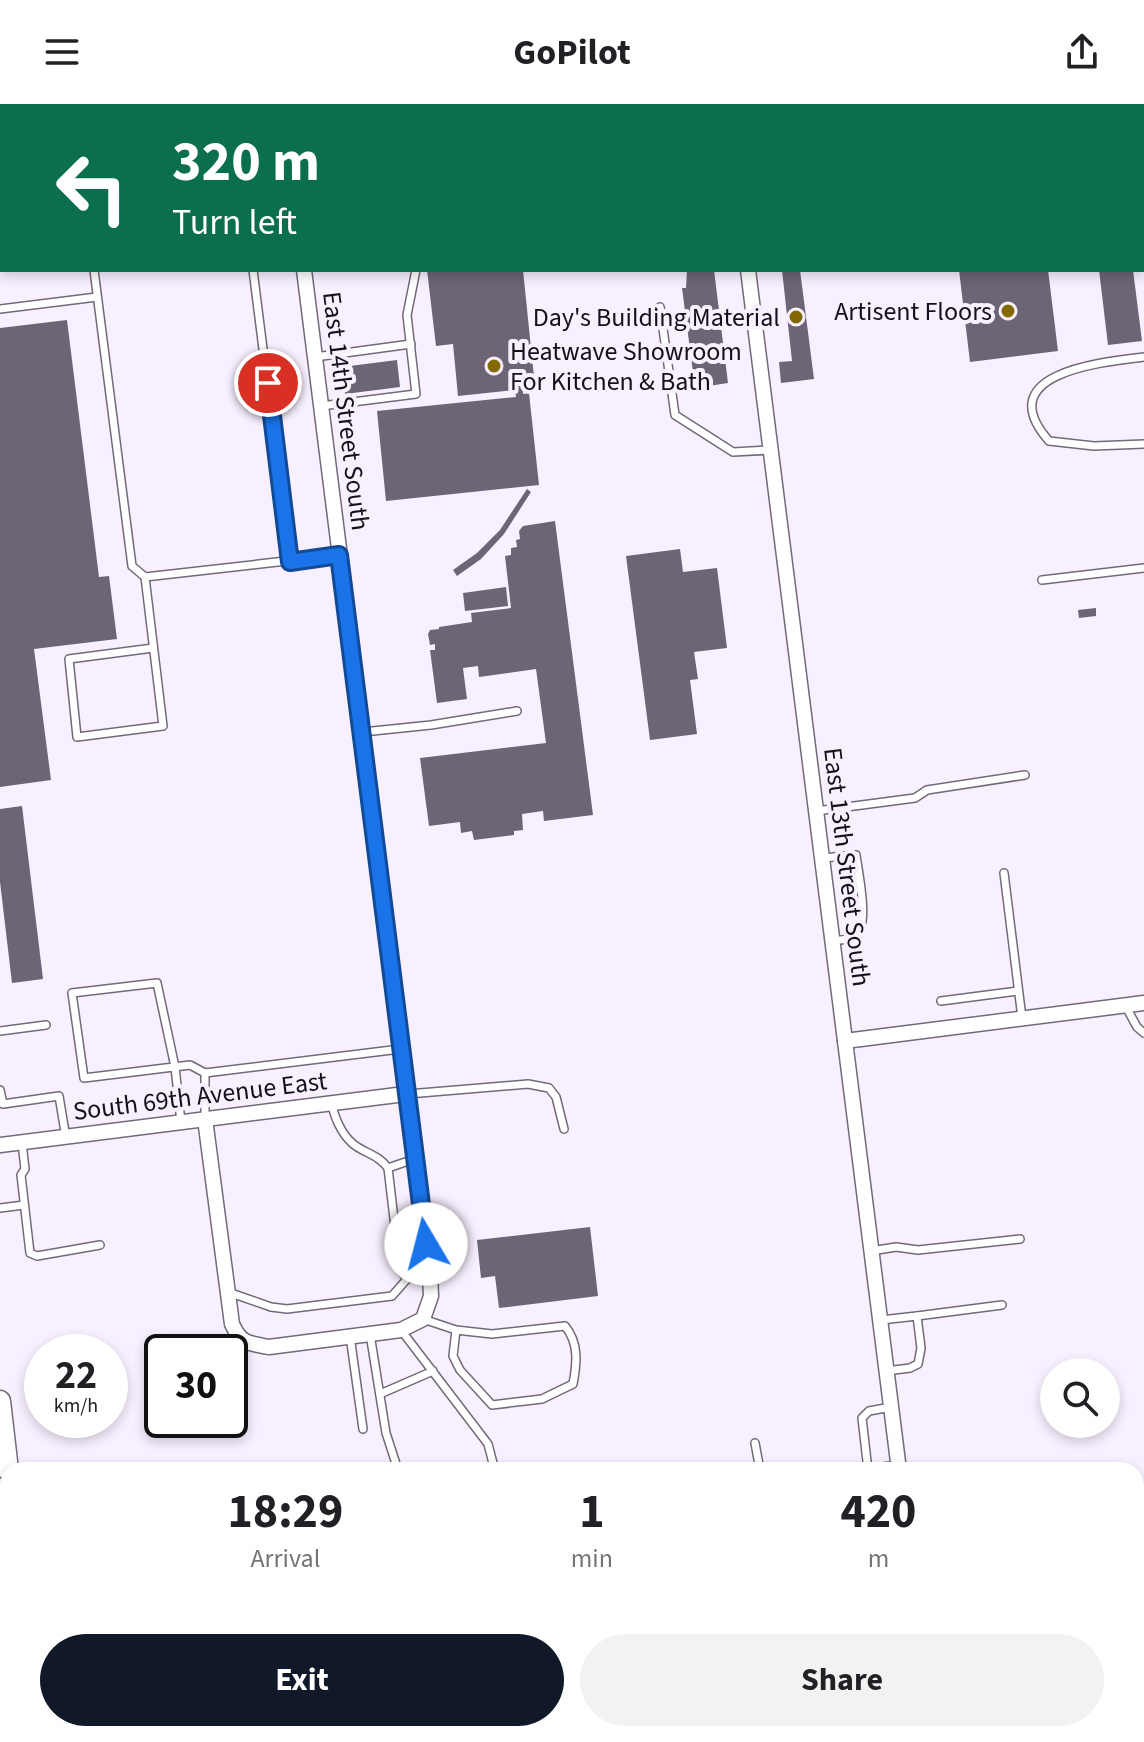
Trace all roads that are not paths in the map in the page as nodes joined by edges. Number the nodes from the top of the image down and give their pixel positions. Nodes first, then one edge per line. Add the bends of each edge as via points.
1 (94, 272) edge
2 (253, 272) edge
3 (304, 272) edge
4 (416, 272) edge
5 (748, 272) edge
6 (97, 297) junction
7 (660, 307) dead end
8 (0, 309) edge
9 (411, 344) junction
10 (315, 357) junction
11 (1144, 357) edge
12 (321, 406) junction
13 (1144, 444) edge
14 (771, 450) junction
15 (339, 555) junction
16 (290, 562) junction
17 (1144, 568) edge
18 (145, 577) junction
19 (1042, 580) dead end
20 (153, 648) junction
21 (517, 711) dead end
22 (361, 732) junction
23 (1025, 775) dead end
24 (814, 812) junction
25 (821, 858) junction
26 (1004, 873) dead end
27 (832, 941) junction
28 (1018, 991) junction
29 (941, 1001) dead end
30 (1144, 1003) edge
31 (1125, 1005) junction
32 (1022, 1018) junction
33 (46, 1025) dead end
34 (0, 1031) edge
35 (1144, 1033) edge
36 (845, 1041) junction
37 (400, 1049) junction
38 (175, 1067) junction
39 (205, 1073) junction
40 (0, 1090) edge
41 (405, 1094) junction
42 (331, 1103) junction
43 (205, 1119) junction
44 (181, 1122) junction
45 (564, 1129) dead end
46 (66, 1138) junction
47 (22, 1143) junction
48 (0, 1145) edge
49 (414, 1159) junction
50 (388, 1168) junction
51 (24, 1205) junction
52 (0, 1208) edge
53 (1020, 1239) dead end
54 (100, 1245) dead end
55 (871, 1251) junction
56 (430, 1273) junction
57 (407, 1279) junction
58 (228, 1292) junction
59 (1002, 1305) dead end
60 (917, 1316) junction
61 (423, 1319) junction
62 (880, 1321) junction
63 (401, 1330) junction
64 (456, 1330) junction
65 (370, 1334) junction
66 (350, 1336) junction
67 (433, 1371) junction
68 (886, 1371) junction
69 (380, 1394) junction
70 (0, 1401) edge
71 (891, 1407) junction
72 (363, 1429) dead end
73 (755, 1443) dead end
74 (7, 1462) edge
75 (395, 1462) edge
76 (493, 1462) edge
77 (759, 1462) edge
78 (867, 1462) edge
79 (897, 1462) edge

1 - 6 lane
2 - 16 lane
3 - 10 street, East 14th Street South
4 - 9 lane via 407,315
5 - 14 street, East 13th Street South
6 - 8 lane
6 - 18 lane via 132,566
7 - 14 lane via 675,415 733,452
9 - 10 lane
9 - 12 lane via 416,394
10 - 12 street, East 14th Street South
11 - 13 lane via 1060,373 1044,382 1033,405 1049,441
12 - 15 street, East 14th Street South
14 - 24 street, East 13th Street South
15 - 16 lane
15 - 22 street, East 14th Street South
16 - 18 lane
17 - 19 lane
18 - 20 lane
20 - 20 lane via 163,726 77,737 69,659
21 - 22 lane
22 - 37 street, East 14th Street South
23 - 24 lane
24 - 25 street, East 13th Street South
25 - 27 street, East 13th Street South
25 - 27 lane via 856,855 864,921 853,938
26 - 28 lane
27 - 36 street, East 13th Street South
28 - 29 lane
28 - 32 lane
30 - 31 street
31 - 32 street
31 - 35 lane
32 - 36 street
33 - 34 lane
36 - 55 street, East 13th Street South
37 - 39 lane
37 - 41 street, East 14th Street South
38 - 38 lane via 157,983 72,993 84,1078
38 - 39 lane via 190,1065
38 - 44 lane
39 - 43 lane
40 - 46 lane via 3,1104 59,1096
41 - 42 street, South 69th Avenue East
41 - 45 lane via 528,1084 549,1088
41 - 49 street, East 14th Street South
42 - 43 street, South 69th Avenue East
42 - 50 lane via 337,1123 353,1144
43 - 44 street, South 69th Avenue East
43 - 58 street
44 - 46 street, South 69th Avenue East
46 - 47 street, South 69th Avenue East
47 - 48 street, South 69th Avenue East
47 - 51 lane
49 - 50 lane
49 - 56 street, East 14th Street South
50 - 57 lane via 400,1269
51 - 52 lane
51 - 54 lane via 30,1253
53 - 55 lane
55 - 62 street, East 13th Street South
56 - 57 lane
56 - 61 street, East 14th Street South via 431,1296
57 - 58 lane via 392,1296 287,1309
58 - 66 street via 232,1324 247,1343 269,1347
59 - 60 lane
60 - 62 lane
60 - 68 lane via 918,1364
61 - 63 street
61 - 64 lane
62 - 68 street, East 13th Street South
63 - 65 street
63 - 67 lane
64 - 64 lane via 492,1334 565,1326 574,1338 573,1384 542,1399 492,1405 453,1356
65 - 66 street
65 - 69 lane
66 - 72 lane
67 - 69 lane
67 - 76 lane via 488,1444
68 - 71 street, East 13th Street South
69 - 75 lane
70 - 74 main road
71 - 78 lane via 869,1411 862,1418
71 - 79 street, East 13th Street South
73 - 77 lane

